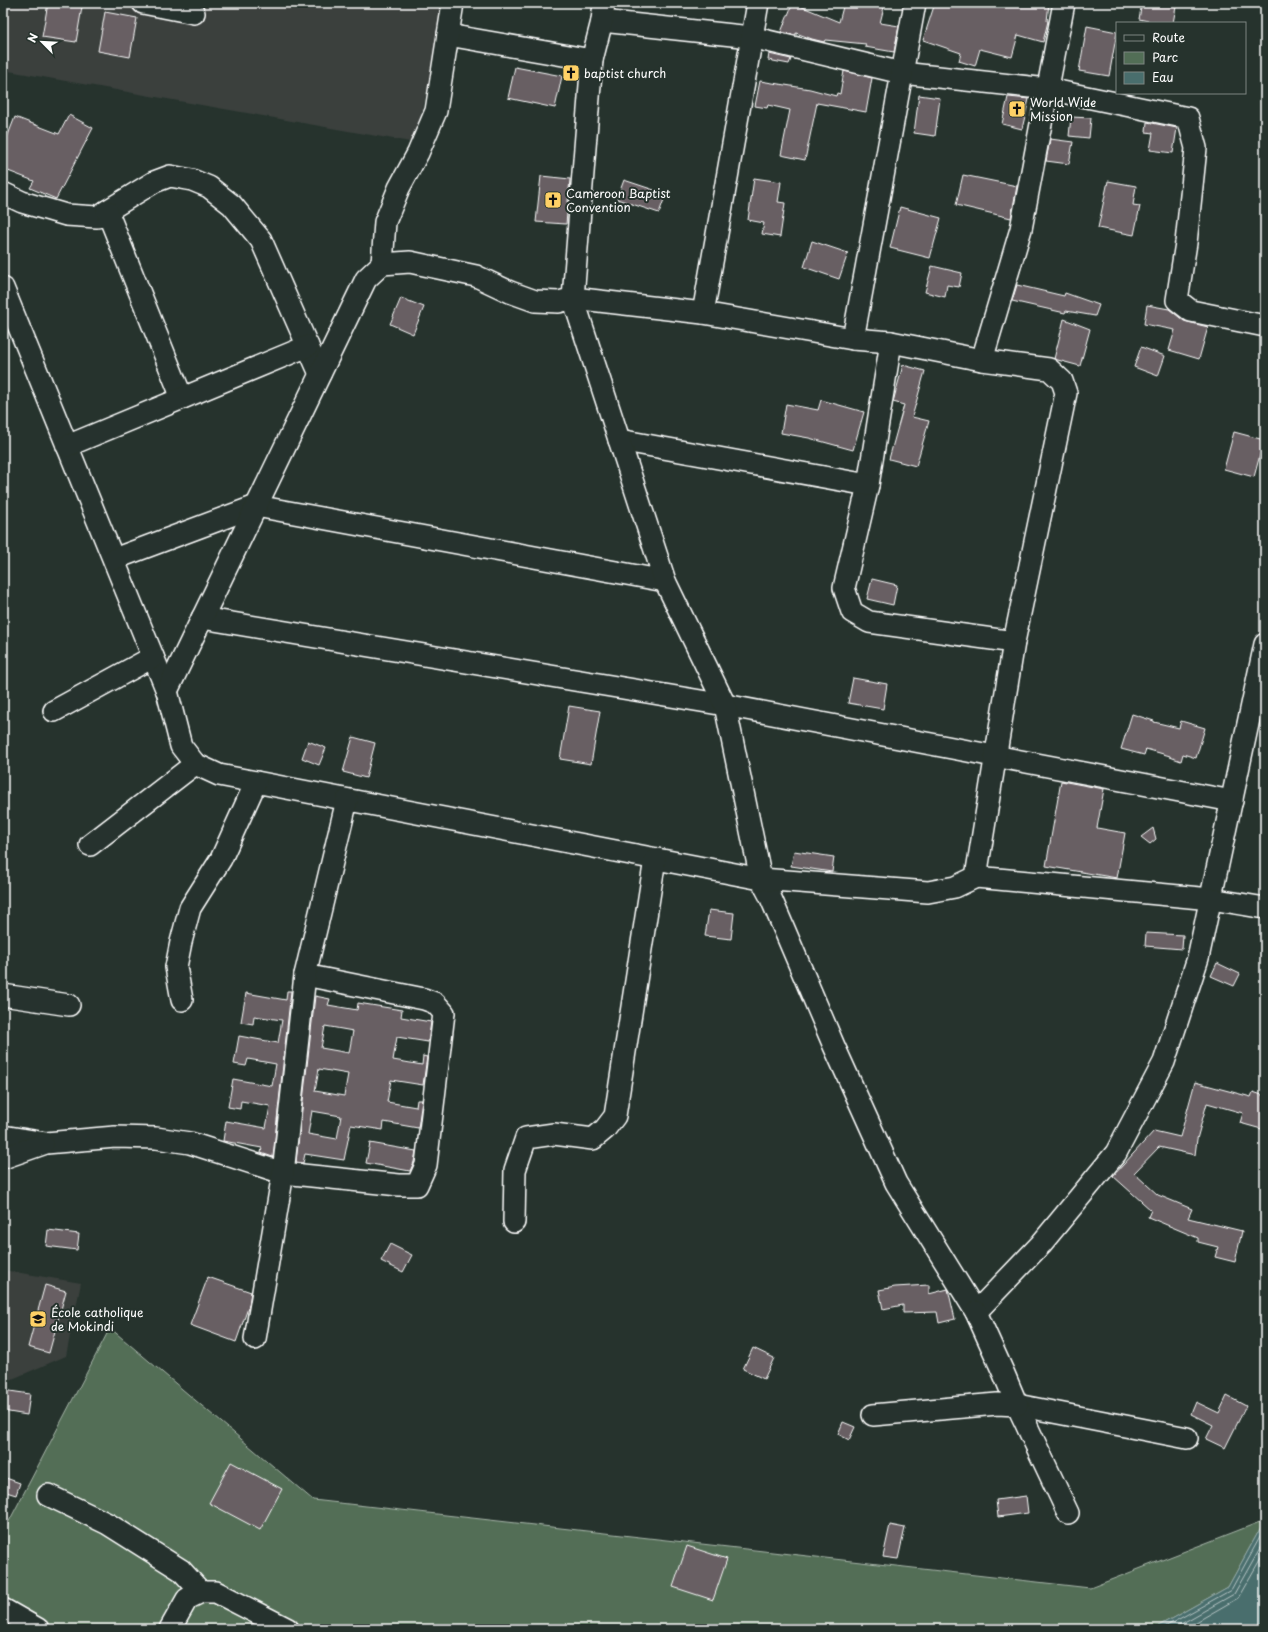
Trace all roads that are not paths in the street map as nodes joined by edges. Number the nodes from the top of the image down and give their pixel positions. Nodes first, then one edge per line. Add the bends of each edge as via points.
1 (143, 3) edge
2 (453, 3) edge
3 (758, 3) edge
4 (915, 3) edge
5 (1064, 3) edge
6 (603, 12) edge
7 (194, 13) dead end
8 (448, 34) junction
9 (752, 37) junction
10 (592, 60) junction
11 (902, 73) junction
12 (1048, 89) junction
13 (3, 194) edge
14 (107, 211) junction
15 (382, 264) junction
16 (3, 288) edge
17 (573, 298) junction
18 (702, 313) junction
19 (1265, 326) edge
20 (853, 339) junction
21 (891, 342) junction
22 (308, 346) junction
23 (982, 360) junction
24 (320, 374) junction
25 (182, 398) junction
26 (619, 440) junction
27 (67, 446) junction
28 (868, 485) junction
29 (256, 506) junction
30 (114, 560) junction
31 (665, 582) junction
32 (202, 618) junction
33 (1014, 642) junction
34 (1265, 644) edge
35 (153, 657) junction
36 (167, 691) junction
37 (725, 705) junction
38 (54, 711) dead end
39 (995, 756) junction
40 (195, 764) junction
41 (256, 782) junction
42 (347, 800) junction
43 (1232, 801) junction
44 (90, 845) dead end
45 (655, 859) junction
46 (976, 876) junction
47 (761, 879) junction
48 (1211, 899) junction
49 (1265, 908) edge
50 (305, 975) junction
51 (3, 995) edge
52 (182, 1000) dead end
53 (69, 1005) dead end
54 (3, 1136) edge
55 (46, 1143) junction
56 (3, 1158) edge
57 (283, 1173) junction
58 (514, 1222) dead end
59 (976, 1312) junction
60 (254, 1339) dead end
61 (1017, 1405) junction
62 (873, 1415) dead end
63 (1187, 1438) dead end
64 (48, 1495) dead end
65 (1068, 1513) dead end
66 (201, 1592) junction
67 (3, 1609) edge
68 (38, 1629) edge
69 (170, 1629) edge
70 (288, 1629) edge

1 - 7 street
2 - 8 street
3 - 9 street
4 - 11 street
5 - 12 street
6 - 9 street
6 - 10 street
8 - 10 street
8 - 15 street via 436,111 385,222
9 - 11 street
9 - 18 street
10 - 17 street
11 - 12 street
11 - 20 street
12 - 19 street via 1188,118 1196,148 1177,300 1191,311
12 - 23 street via 1021,229
13 - 14 street via 66,214 97,217
14 - 22 street via 154,182 170,176 192,180 209,187 232,205 261,240
14 - 25 street
15 - 17 street via 410,262 476,276 535,301 559,302
15 - 24 street via 366,278
16 - 27 street
17 - 18 street
17 - 26 street
18 - 20 street
20 - 21 street
21 - 23 street
21 - 28 street
22 - 24 street
22 - 25 street
23 - 33 street via 1049,369 1062,381 1066,393
24 - 29 street
25 - 27 street
26 - 28 street
26 - 31 street
27 - 30 street
28 - 33 street via 844,588 852,612 869,622
29 - 30 street
29 - 31 street
29 - 32 street
30 - 35 street
31 - 37 street
32 - 36 street
32 - 37 street
33 - 39 street
34 - 43 street
35 - 36 street
35 - 38 street
36 - 40 street via 181,746
37 - 39 street
37 - 47 street
39 - 43 street
39 - 46 street
40 - 41 street via 219,776
40 - 44 street
41 - 42 street
41 - 52 street via 221,859 190,908 176,967
42 - 45 street
42 - 50 street
43 - 48 street
45 - 47 street
45 - 58 street via 615,1116 593,1139 554,1134 526,1138 515,1170
46 - 47 street via 955,887 928,892
46 - 48 street
47 - 59 street via 896,1183
48 - 49 street
48 - 59 street via 1198,958 1164,1062 1116,1153 1041,1244
50 - 57 street
50 - 57 street via 424,999 434,1003 444,1013 426,1165 417,1185
51 - 53 street
54 - 55 street
55 - 56 street
55 - 57 street via 115,1137 190,1142
57 - 60 street
59 - 61 street
61 - 62 street via 997,1404
61 - 63 street
61 - 65 street
64 - 66 street via 108,1524 181,1570
66 - 69 street via 187,1599
66 - 70 street via 216,1592
67 - 68 street

